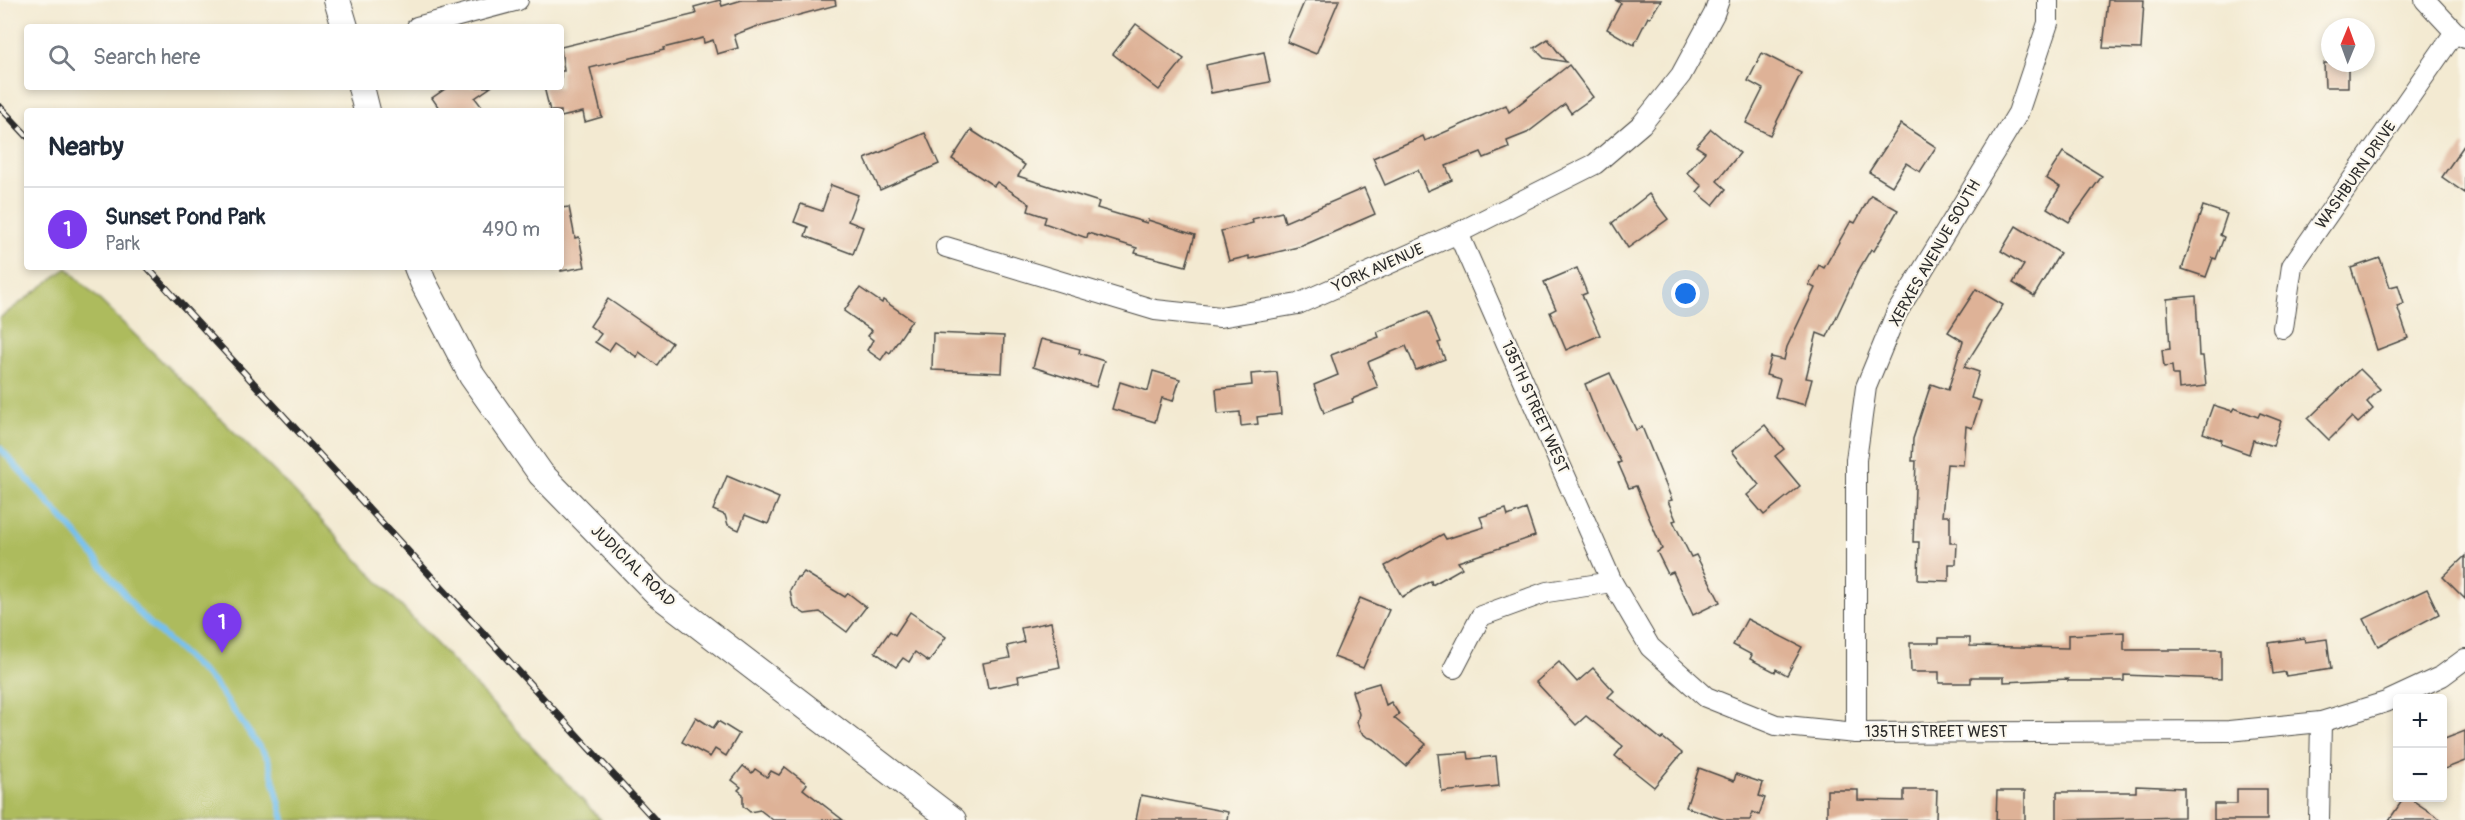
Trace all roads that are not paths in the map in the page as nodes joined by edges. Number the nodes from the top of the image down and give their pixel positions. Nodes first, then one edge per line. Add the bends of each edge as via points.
1 (337, 0) edge
2 (518, 0) edge
3 (1719, 0) edge
4 (2048, 0) edge
5 (2425, 0) edge
6 (344, 24) edge
7 (428, 24) edge
8 (2460, 35) edge
9 (361, 90) edge
10 (366, 108) edge
11 (1458, 233) junction
12 (946, 247) dead end
13 (419, 270) edge
14 (2283, 328) dead end
15 (1612, 582) junction
16 (2465, 658) edge
17 (1454, 668) dead end
18 (2320, 722) junction
19 (1856, 733) junction
20 (953, 820) edge
21 (2319, 820) edge

1 - 6 street
2 - 7 street
3 - 11 street, YORK AVENUE via 1682,75 1642,124 1595,164
4 - 19 street, XERXES AVENUE SOUTH via 2048,23 2018,113 1896,314 1866,387 1856,460
5 - 8 street
8 - 14 street, WASHBURN DRIVE via 2292,266
9 - 10 street
11 - 12 street, YORK AVENUE via 1298,304 1220,317 1155,310
11 - 15 street, 135TH STREET WEST
13 - 20 street, JUDICIAL ROAD via 472,376 541,474 658,594
15 - 17 street via 1547,592 1481,616
15 - 19 street, 135TH STREET WEST via 1650,647 1706,697 1776,725
16 - 18 street, 135TH STREET WEST via 2442,676 2386,702
18 - 19 street, 135TH STREET WEST via 2229,731
18 - 21 street

